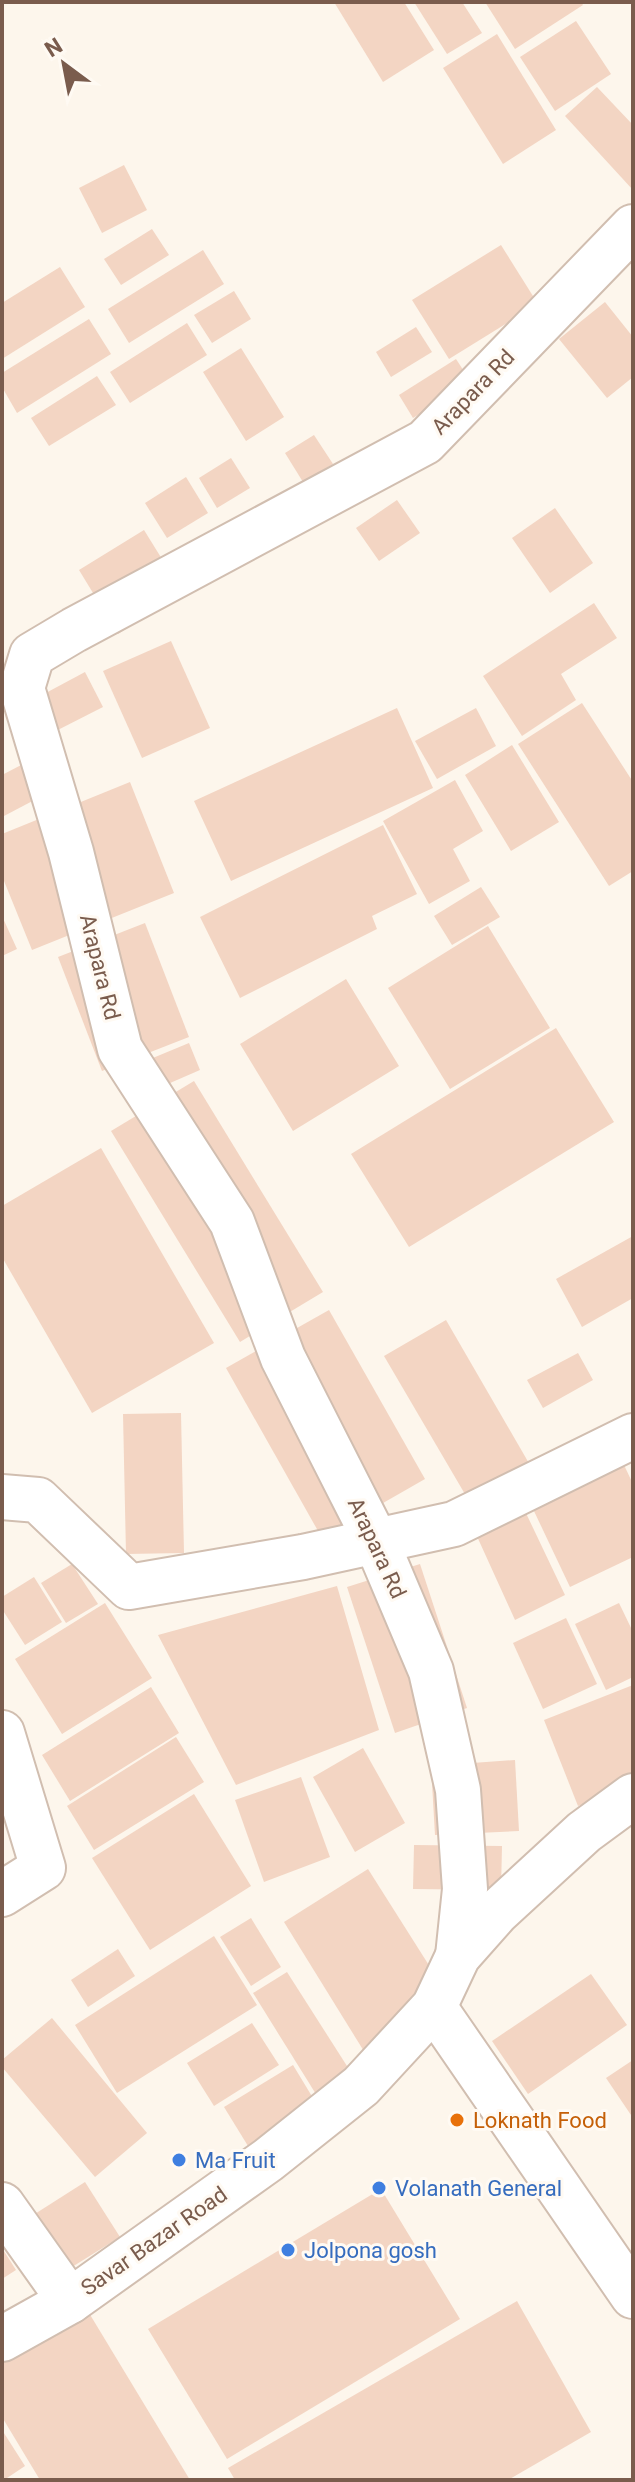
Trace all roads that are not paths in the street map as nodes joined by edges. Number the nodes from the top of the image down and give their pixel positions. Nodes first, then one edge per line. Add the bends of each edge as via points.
1 (633, 227) edge
2 (633, 1436) edge
3 (2, 1497) edge
4 (376, 1541) junction
5 (2, 1733) edge
6 (633, 1796) edge
7 (2, 1894) edge
8 (458, 1956) junction
9 (434, 2007) junction
10 (2, 2205) edge
11 (633, 2296) edge
12 (70, 2301) junction
13 (2, 2339) edge

1 - 4 street, Arapara Rd via 425,442 32,655 22,688 71,852 120,1049 232,1222 283,1358
2 - 4 street via 454,1524
3 - 4 street via 38,1500 129,1587
4 - 8 street, Arapara Rd via 431,1671 458,1790 465,1889
5 - 7 street via 43,1868
6 - 8 street, Savar Bazar Road via 573,1842
8 - 9 street, Savar Bazar Road
9 - 11 street
9 - 12 street, Savar Bazar Road via 361,2086 268,2160
10 - 12 street
12 - 13 street, Savar Bazar Road

